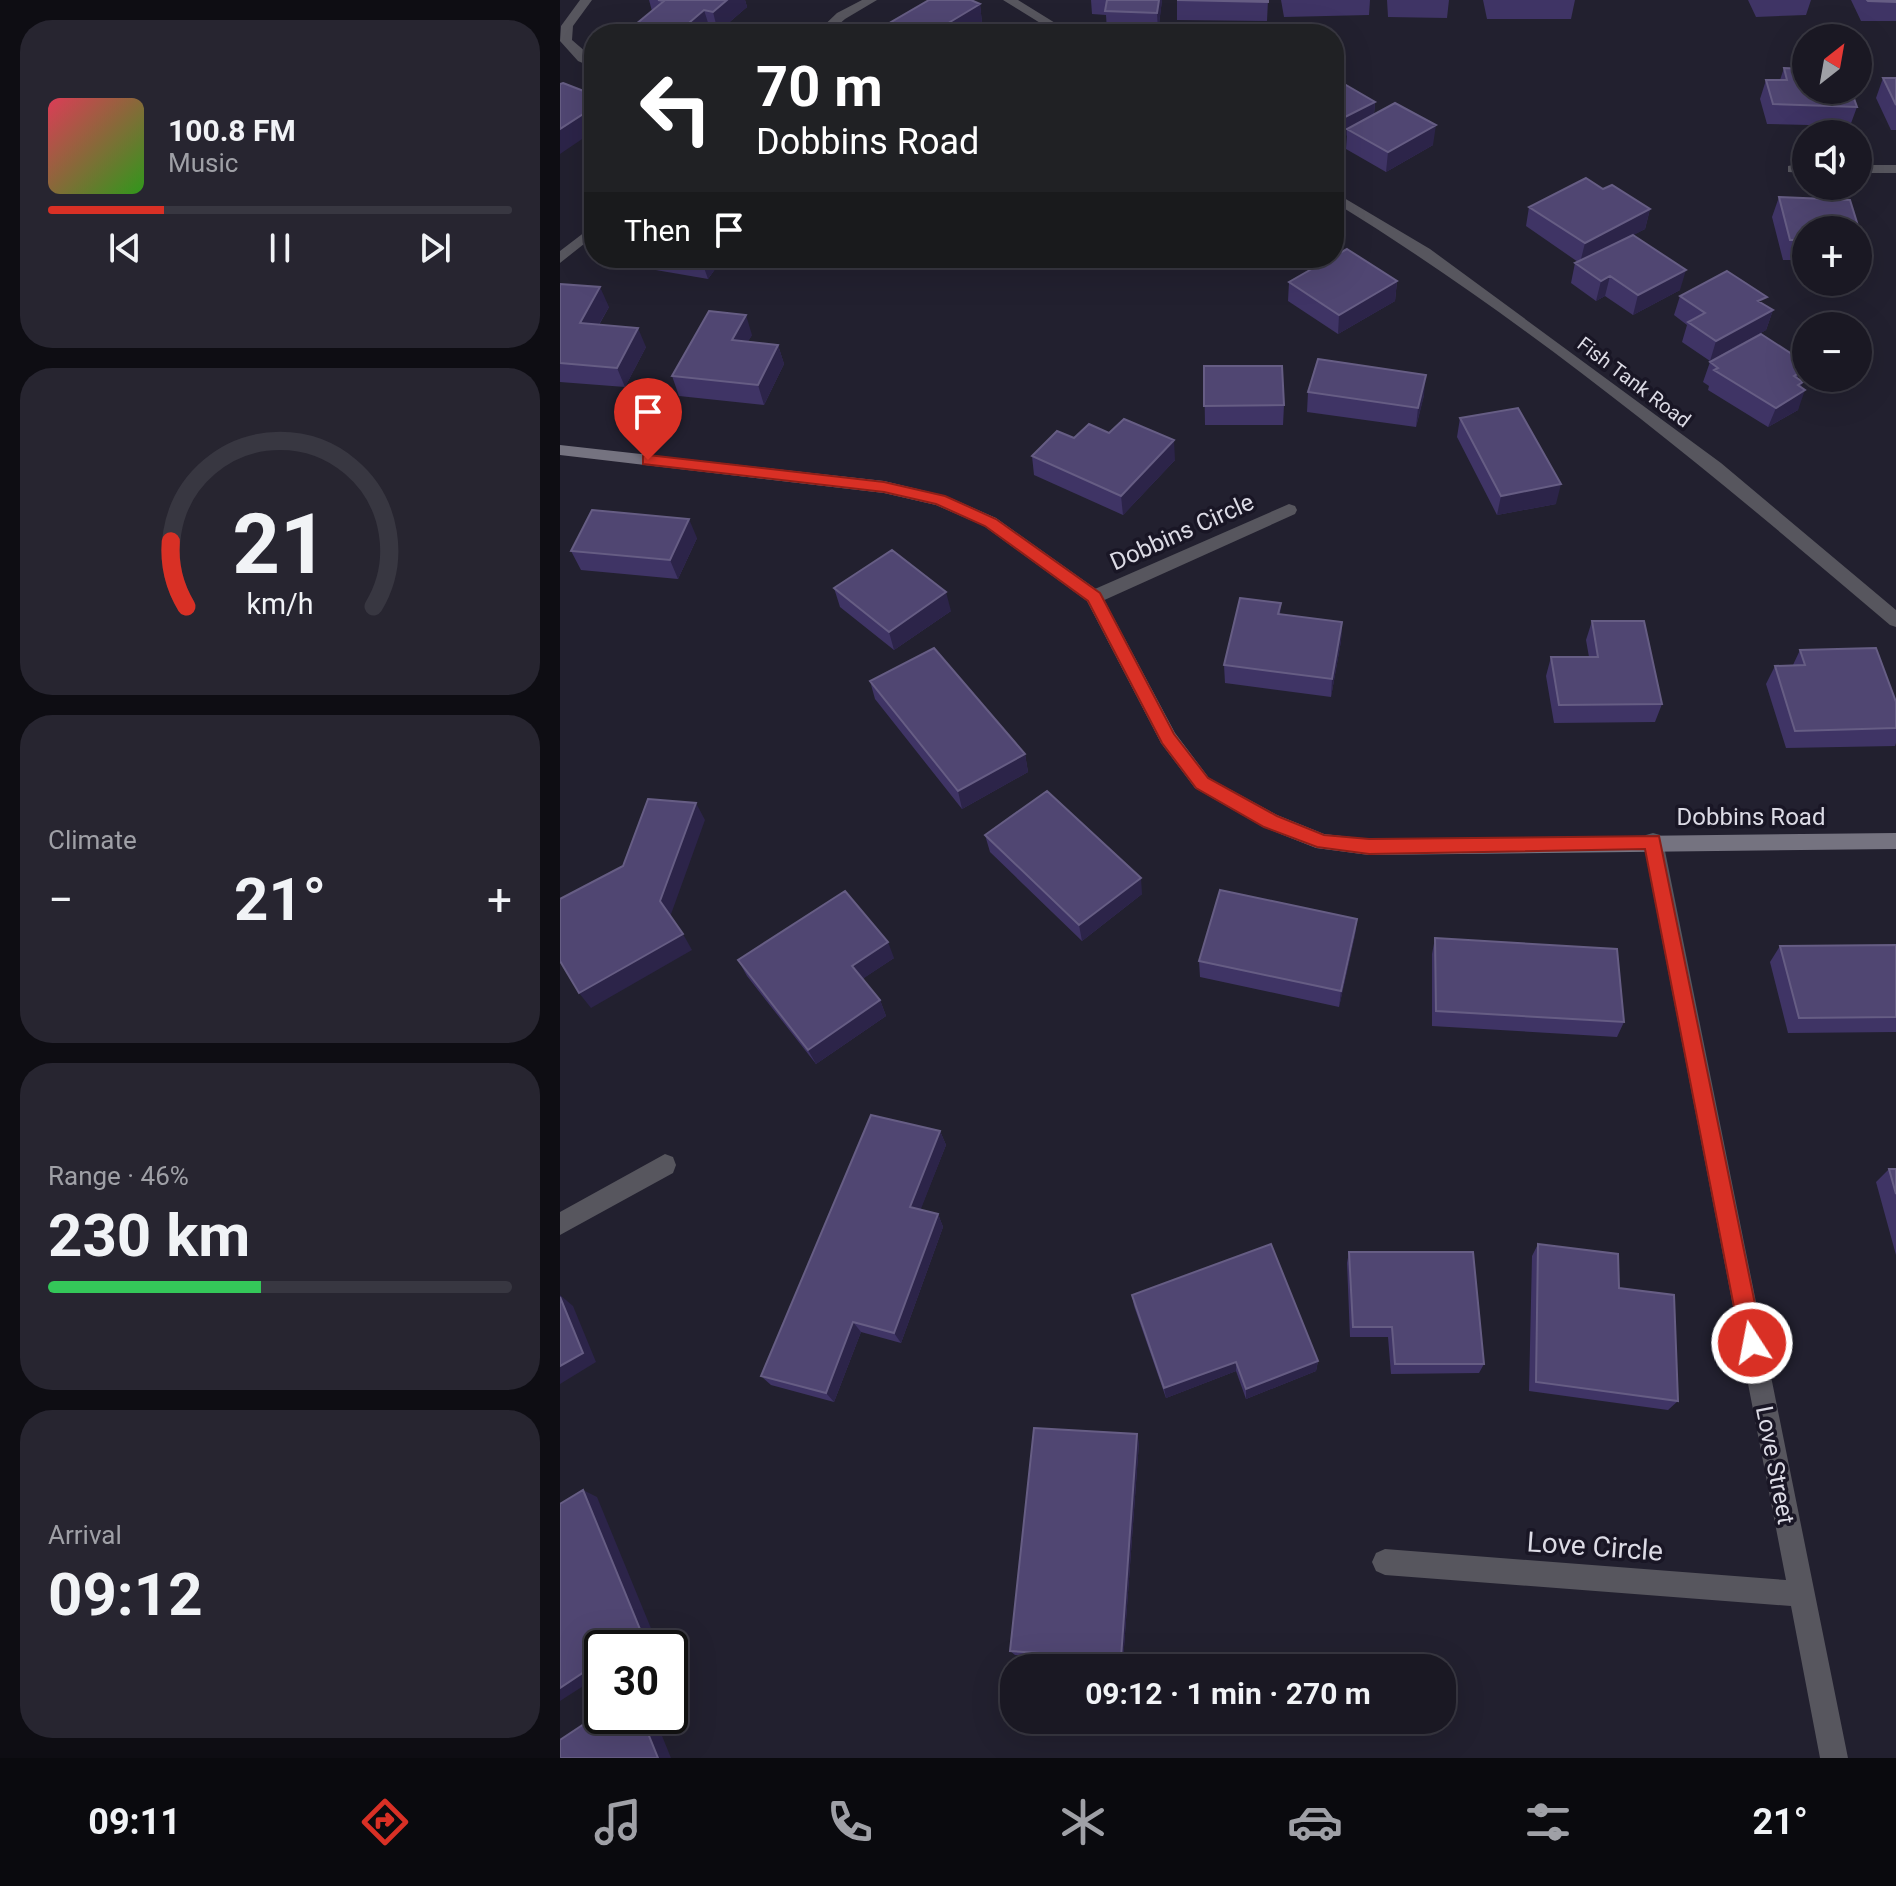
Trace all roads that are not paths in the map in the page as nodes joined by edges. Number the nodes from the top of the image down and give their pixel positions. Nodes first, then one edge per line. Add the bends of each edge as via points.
1 (586, 0) edge
2 (871, 0) edge
3 (1009, 0) edge
4 (832, 24) edge
5 (1050, 24) edge
6 (584, 59) edge
7 (1872, 169) edge
8 (1896, 169) edge
9 (1344, 202) edge
10 (584, 238) edge
11 (560, 259) edge
12 (560, 450) edge
13 (1289, 510) dead end
14 (1094, 597) junction
15 (1896, 620) edge
16 (1653, 841) junction
17 (1896, 841) edge
18 (665, 1165) dead end
19 (560, 1224) edge
20 (1385, 1562) dead end
21 (1801, 1594) junction
22 (1834, 1758) edge

1 - 6 street via 567,26 566,41
2 - 4 street
3 - 5 street
7 - 8 street
9 - 15 street, Fish Tank Road via 1425,252 1715,467
10 - 11 street
12 - 14 street, Dobbins Road via 884,487 940,500 990,522
13 - 14 street, Dobbins Circle
14 - 16 street, Dobbins Road via 1168,738 1202,783 1270,821 1323,842 1369,847
16 - 17 street, Dobbins Road
16 - 21 street, Love Street
18 - 19 street
20 - 21 street, Love Circle
21 - 22 street, Love Street

